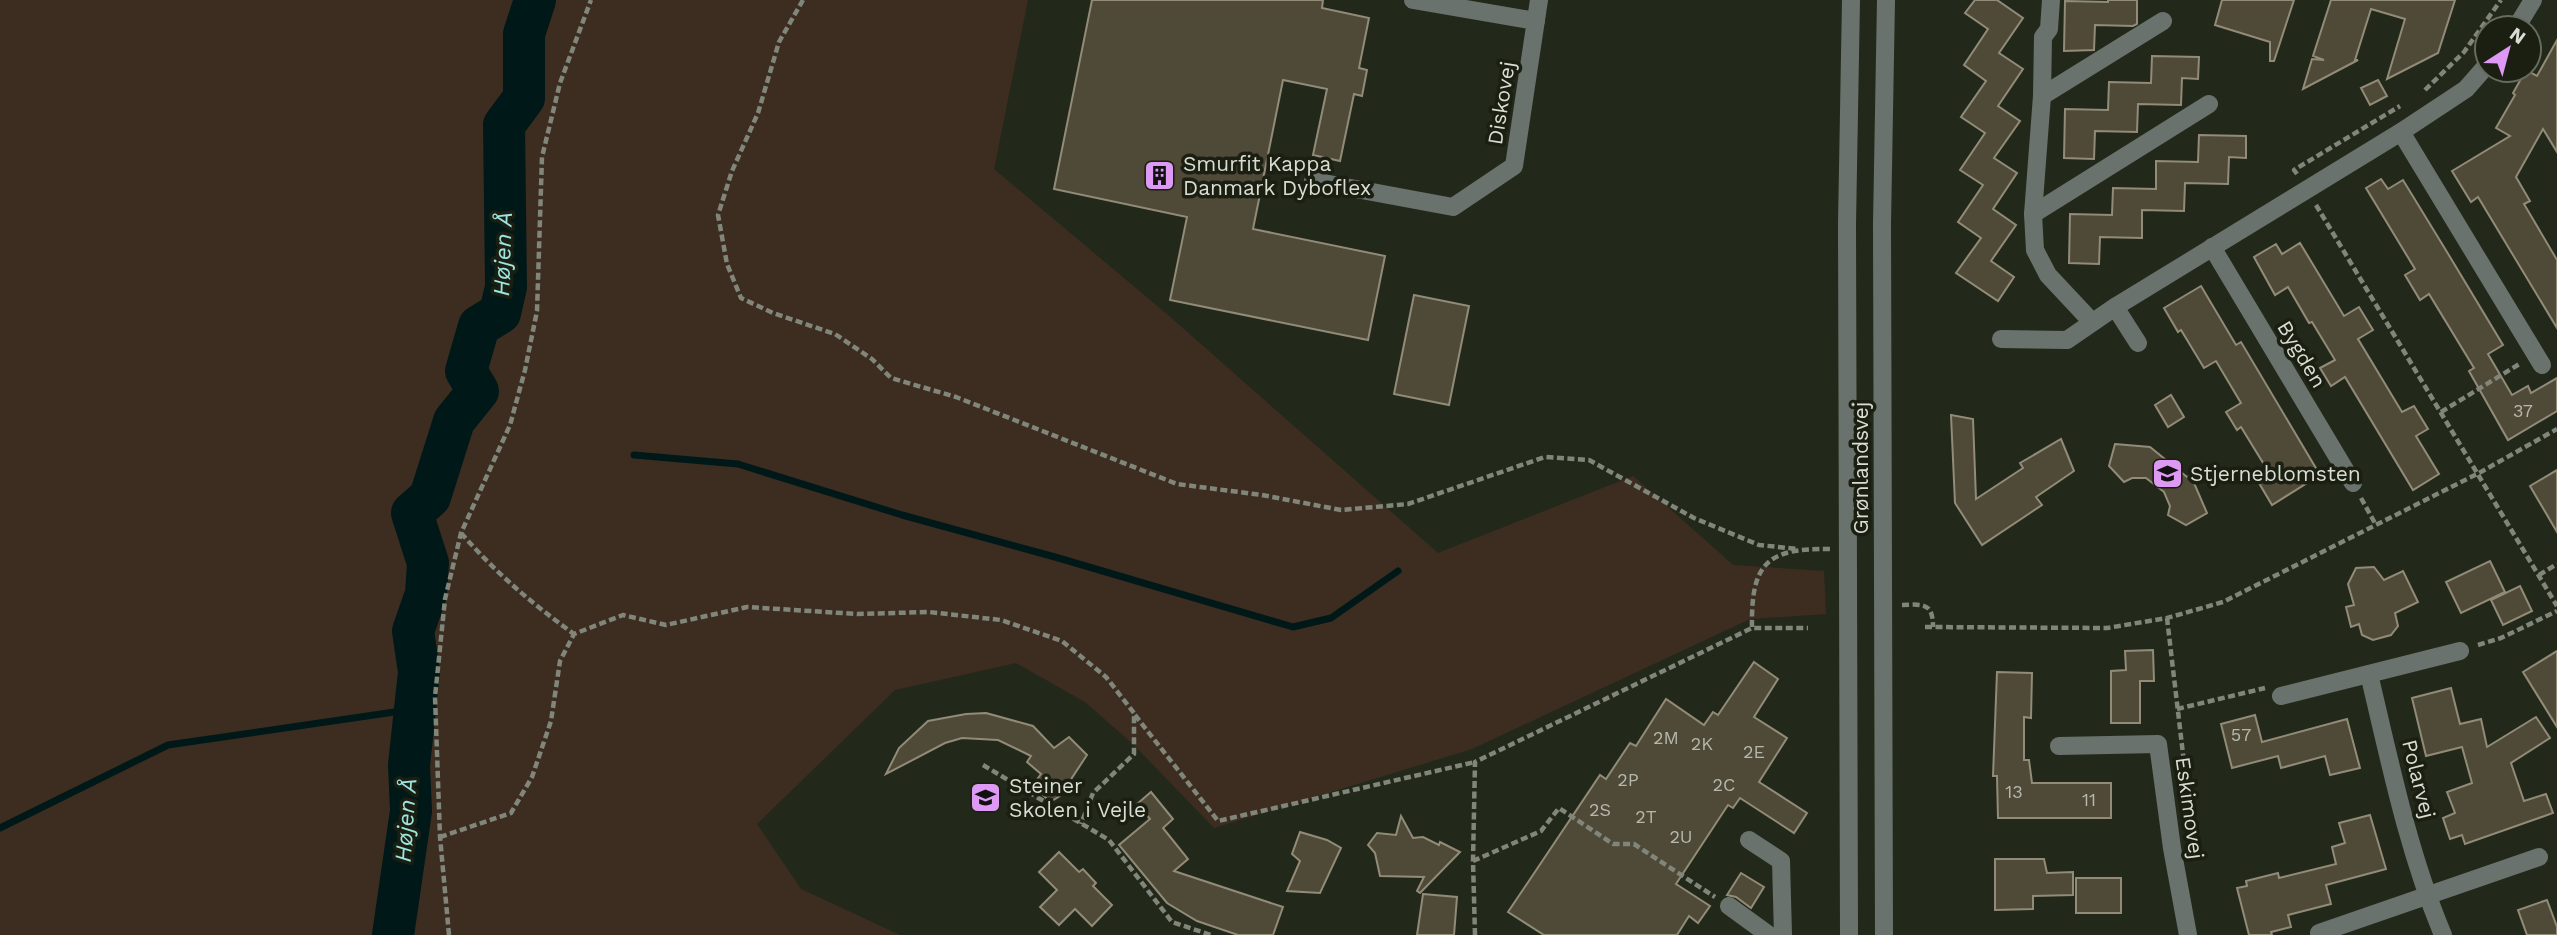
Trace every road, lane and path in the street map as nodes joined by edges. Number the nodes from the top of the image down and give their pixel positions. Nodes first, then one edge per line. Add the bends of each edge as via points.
1 (590, 0) edge
2 (803, 0) edge
3 (1413, 0) edge
4 (1539, 0) edge
5 (1851, 0) edge
6 (1886, 0) edge
7 (2051, 0) edge
8 (2501, 0) edge
9 (2163, 21) dead end
10 (1536, 22) junction
11 (2473, 81) edge
12 (2423, 92) dead end
13 (2042, 96) junction
14 (2411, 99) dead end
15 (2209, 104) dead end
16 (2401, 132) junction
17 (1313, 181) dead end
18 (2306, 190) junction
19 (2033, 214) junction
20 (2212, 247) junction
21 (2115, 307) junction
22 (2092, 322) junction
23 (2001, 339) dead end
24 (2138, 343) dead end
25 (2539, 360) joint
26 (2441, 412) junction
27 (2557, 429) edge
28 (2479, 473) junction
29 (2353, 484) joint
30 (2376, 525) junction
31 (461, 533) junction
32 (1798, 549) junction
33 (1835, 549) dead end
34 (2557, 564) edge
35 (2539, 575) junction
36 (1884, 605) junction
37 (2557, 606) edge
38 (2557, 611) edge
39 (2167, 618) junction
40 (1926, 627) dead end
41 (1933, 627) junction
42 (1752, 628) junction
43 (1808, 628) dead end
44 (574, 634) junction
45 (2460, 651) joint
46 (2369, 674) junction
47 (2281, 696) joint
48 (2177, 709) junction
49 (1134, 713) junction
50 (2059, 746) dead end
51 (1475, 762) junction
52 (983, 765) dead end
53 (2187, 791) dead end
54 (1081, 824) junction
55 (440, 837) junction
56 (1749, 840) dead end
57 (2539, 858) dead end
58 (1473, 861) junction
59 (2427, 895) junction
60 (1728, 906) joint
61 (2319, 933) dead end
62 (449, 935) edge
63 (1211, 935) edge
64 (1475, 935) edge
65 (1769, 935) edge
66 (1783, 935) edge
67 (1849, 935) edge
68 (1884, 935) edge
69 (2188, 935) edge
70 (2443, 935) edge

1 - 31 path via 560,83 542,157 537,311 525,370 510,425
2 - 32 path via 779,42 758,113 718,215 727,264 741,298 835,334 891,378 956,397 1177,484 1340,510 1408,504 1545,457 1589,460 1694,518 1759,545
3 - 10 street
4 - 10 street, Diskovej
5 - 67 street, Grønlandsvej via 1847,224
6 - 36 street, Grønlandsvej via 1881,224
7 - 13 street via 2049,29 2043,37
8 - 12 path via 2464,52
9 - 13 street
10 - 17 street, Diskovej via 1514,166 1453,207
11 - 16 street
13 - 19 street
14 - 18 path via 2294,170
15 - 19 street
16 - 18 street
16 - 25 street
18 - 20 street
18 - 26 path
19 - 22 street via 2035,250 2048,275
20 - 21 street
20 - 29 street, Bygden
21 - 22 street
21 - 24 street
22 - 23 street via 2067,340
25 - 26 path
26 - 28 path
27 - 28 path
28 - 30 path
28 - 35 path
29 - 30 path
30 - 39 path via 2223,602
31 - 44 path via 527,600
31 - 55 path via 445,599 435,697
32 - 33 path
32 - 42 path via 1777,556 1760,572 1752,599
34 - 35 path
35 - 37 path
36 - 41 path via 1929,608
36 - 68 street, Grønlandsvej
38 - 45 path via 2501,638
39 - 41 path via 2107,628
39 - 48 path
40 - 41 path
42 - 43 path
42 - 51 path
44 - 49 path via 623,615 666,625 747,607 857,614 929,612 1001,620 1062,641 1106,677
44 - 55 path via 560,661 551,721 532,777 511,813
45 - 46 street
46 - 47 street
46 - 59 street, Polarvej
47 - 48 path via 2271,686
48 - 53 path
49 - 51 path via 1219,821
49 - 54 path via 1134,754 1093,793
50 - 69 street, Eskimovej via 2158,744
51 - 58 path
52 - 54 path
54 - 63 path via 1109,840 1172,922
55 - 62 path
56 - 66 street via 1781,861
57 - 59 street
58 - 60 path via 1541,831 1559,808 1613,844 1634,844
58 - 64 path
59 - 61 street
59 - 70 street, Polarvej
60 - 65 street

